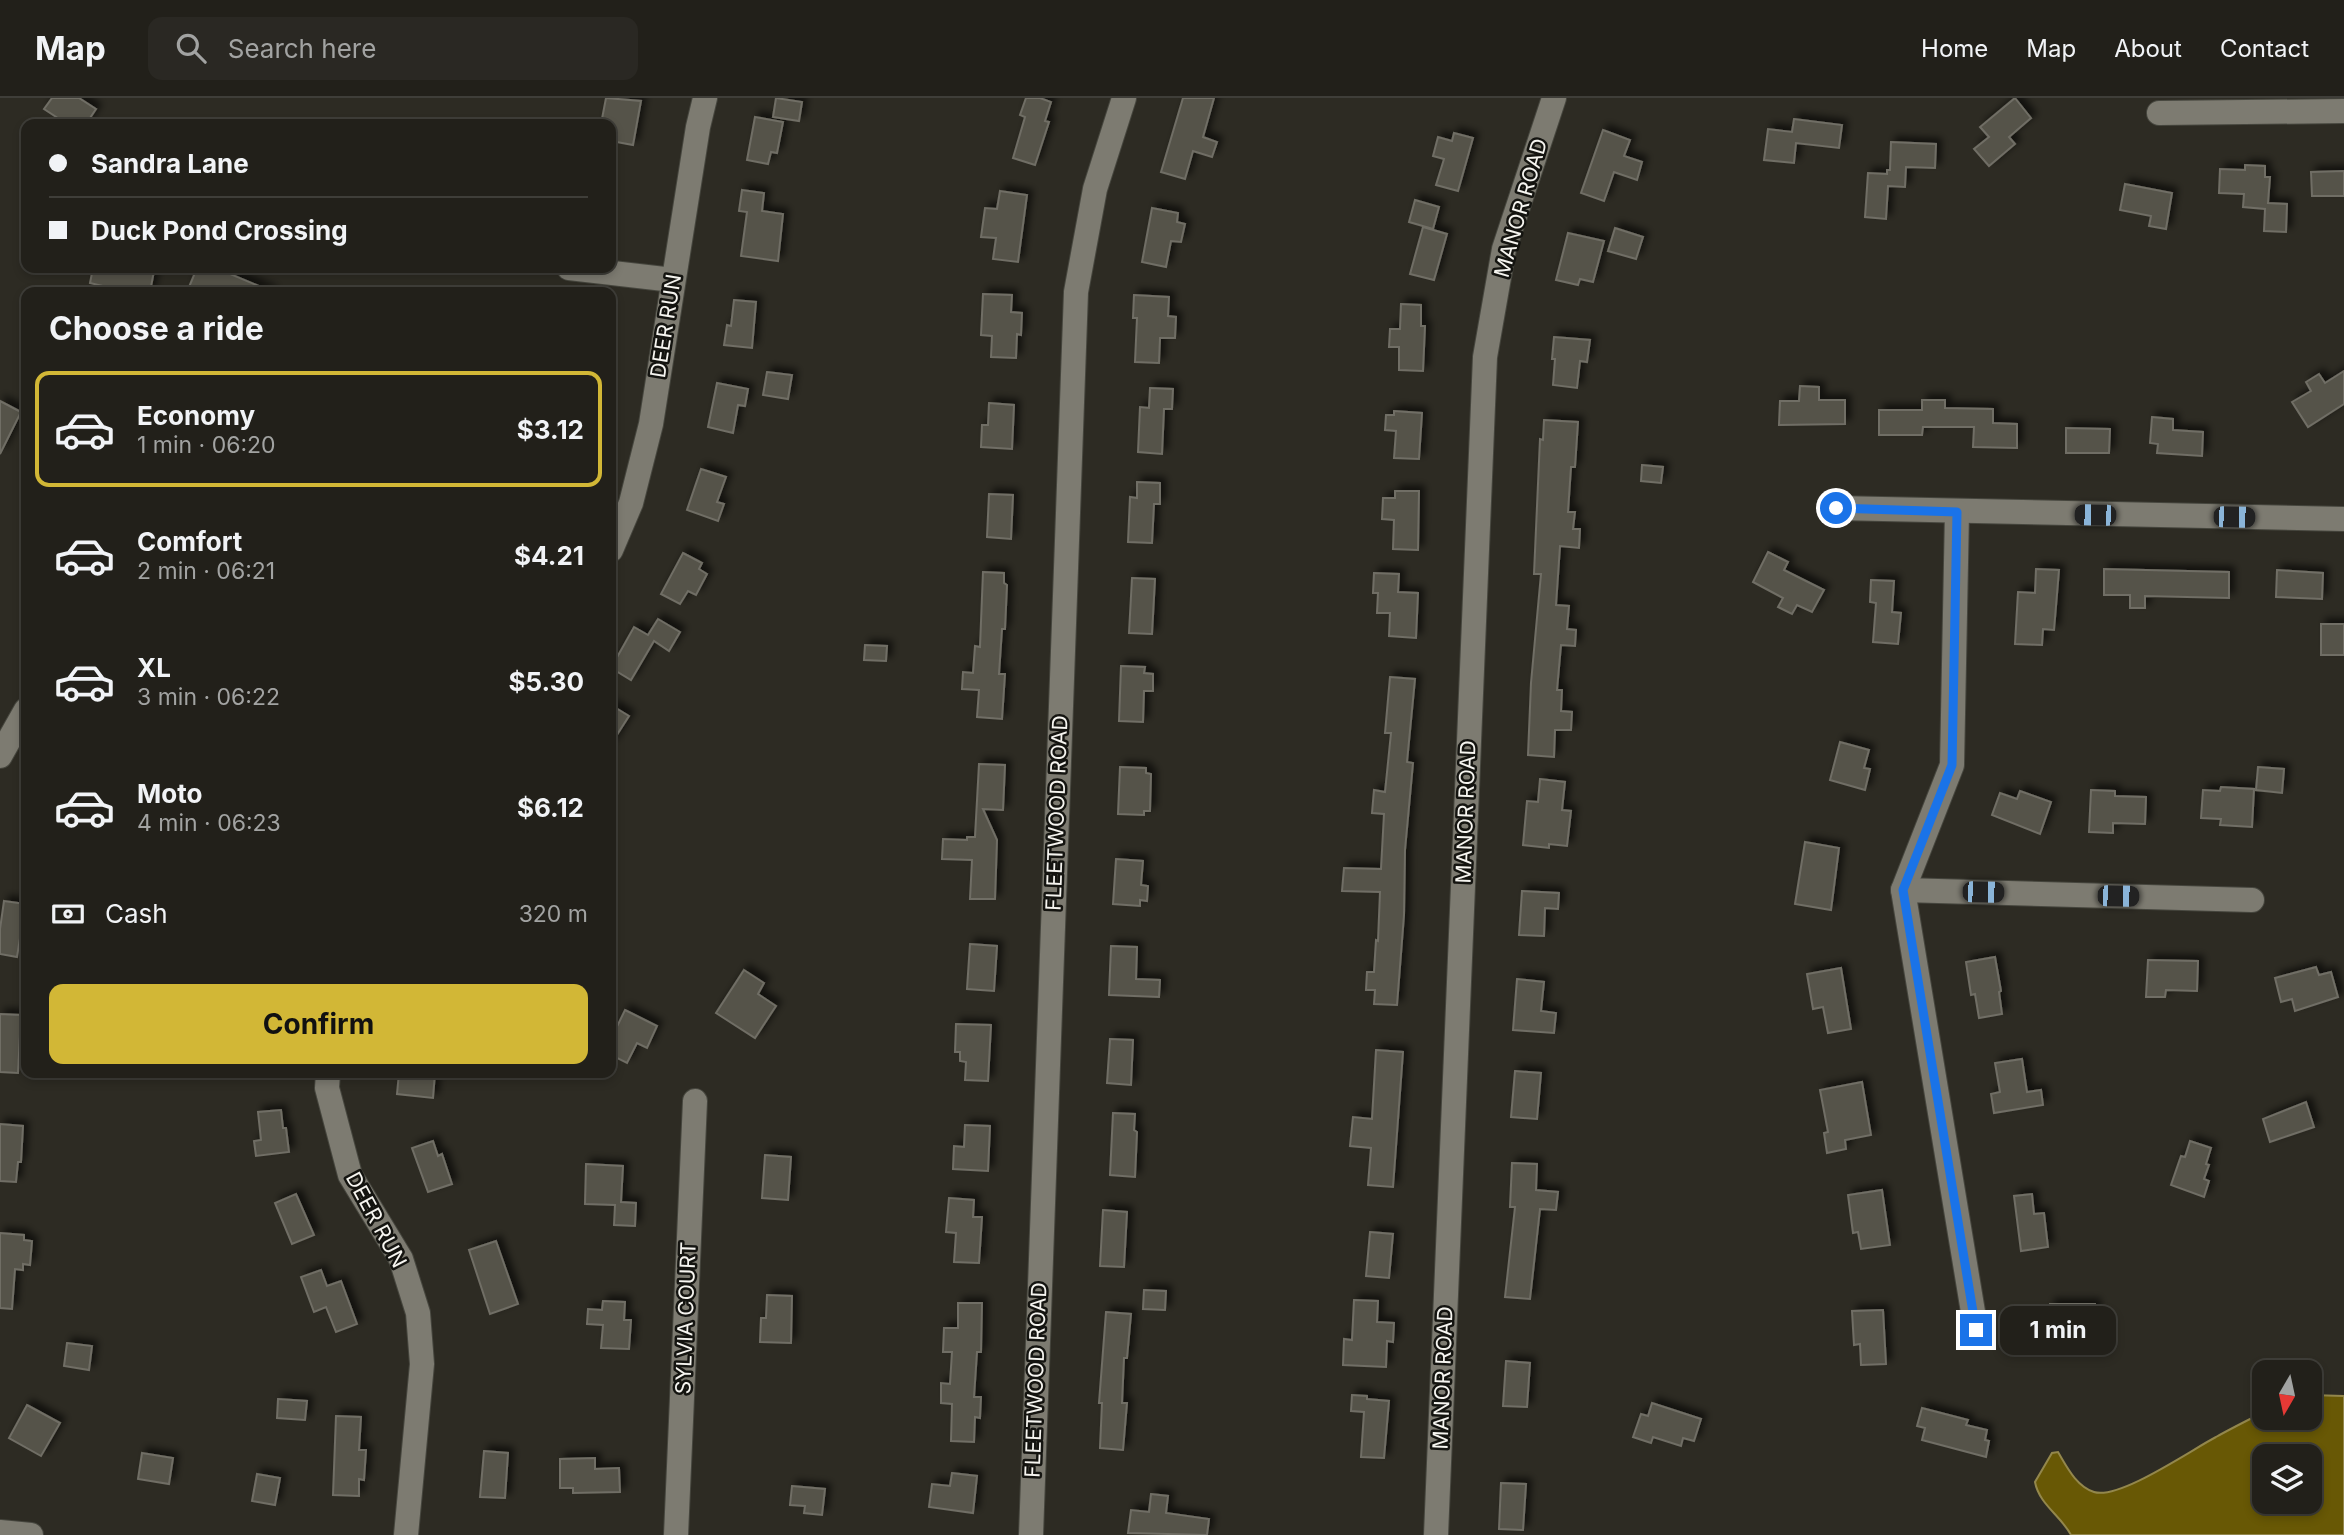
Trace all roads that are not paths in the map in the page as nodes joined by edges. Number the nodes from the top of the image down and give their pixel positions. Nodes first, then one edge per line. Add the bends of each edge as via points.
1 (705, 98) edge
2 (1124, 98) edge
3 (1555, 98) edge
4 (2339, 107) edge
5 (2159, 113) dead end
6 (612, 273) edge
7 (673, 280) junction
8 (1836, 508) dead end
9 (1957, 512) junction
10 (2344, 519) edge
11 (616, 538) edge
12 (21, 719) edge
13 (0, 756) edge
14 (1903, 890) junction
15 (2252, 900) dead end
16 (328, 1078) edge
17 (695, 1101) dead end
18 (1976, 1330) dead end
19 (406, 1535) edge
20 (677, 1535) edge
21 (1031, 1535) edge
22 (1436, 1535) edge

1 - 7 street, DEER RUN
2 - 21 street, FLEETWOOD ROAD via 1095,189 1076,292
3 - 22 street, MANOR ROAD via 1504,249 1485,357
4 - 5 street
6 - 7 street
7 - 11 street, DEER RUN via 651,424 631,503
8 - 9 street
9 - 10 street
9 - 14 street via 1952,765
12 - 13 street
14 - 15 street
14 - 18 street
16 - 19 street, DEER RUN via 350,1175 401,1259 418,1313 422,1364
17 - 20 street, SYLVIA COURT

